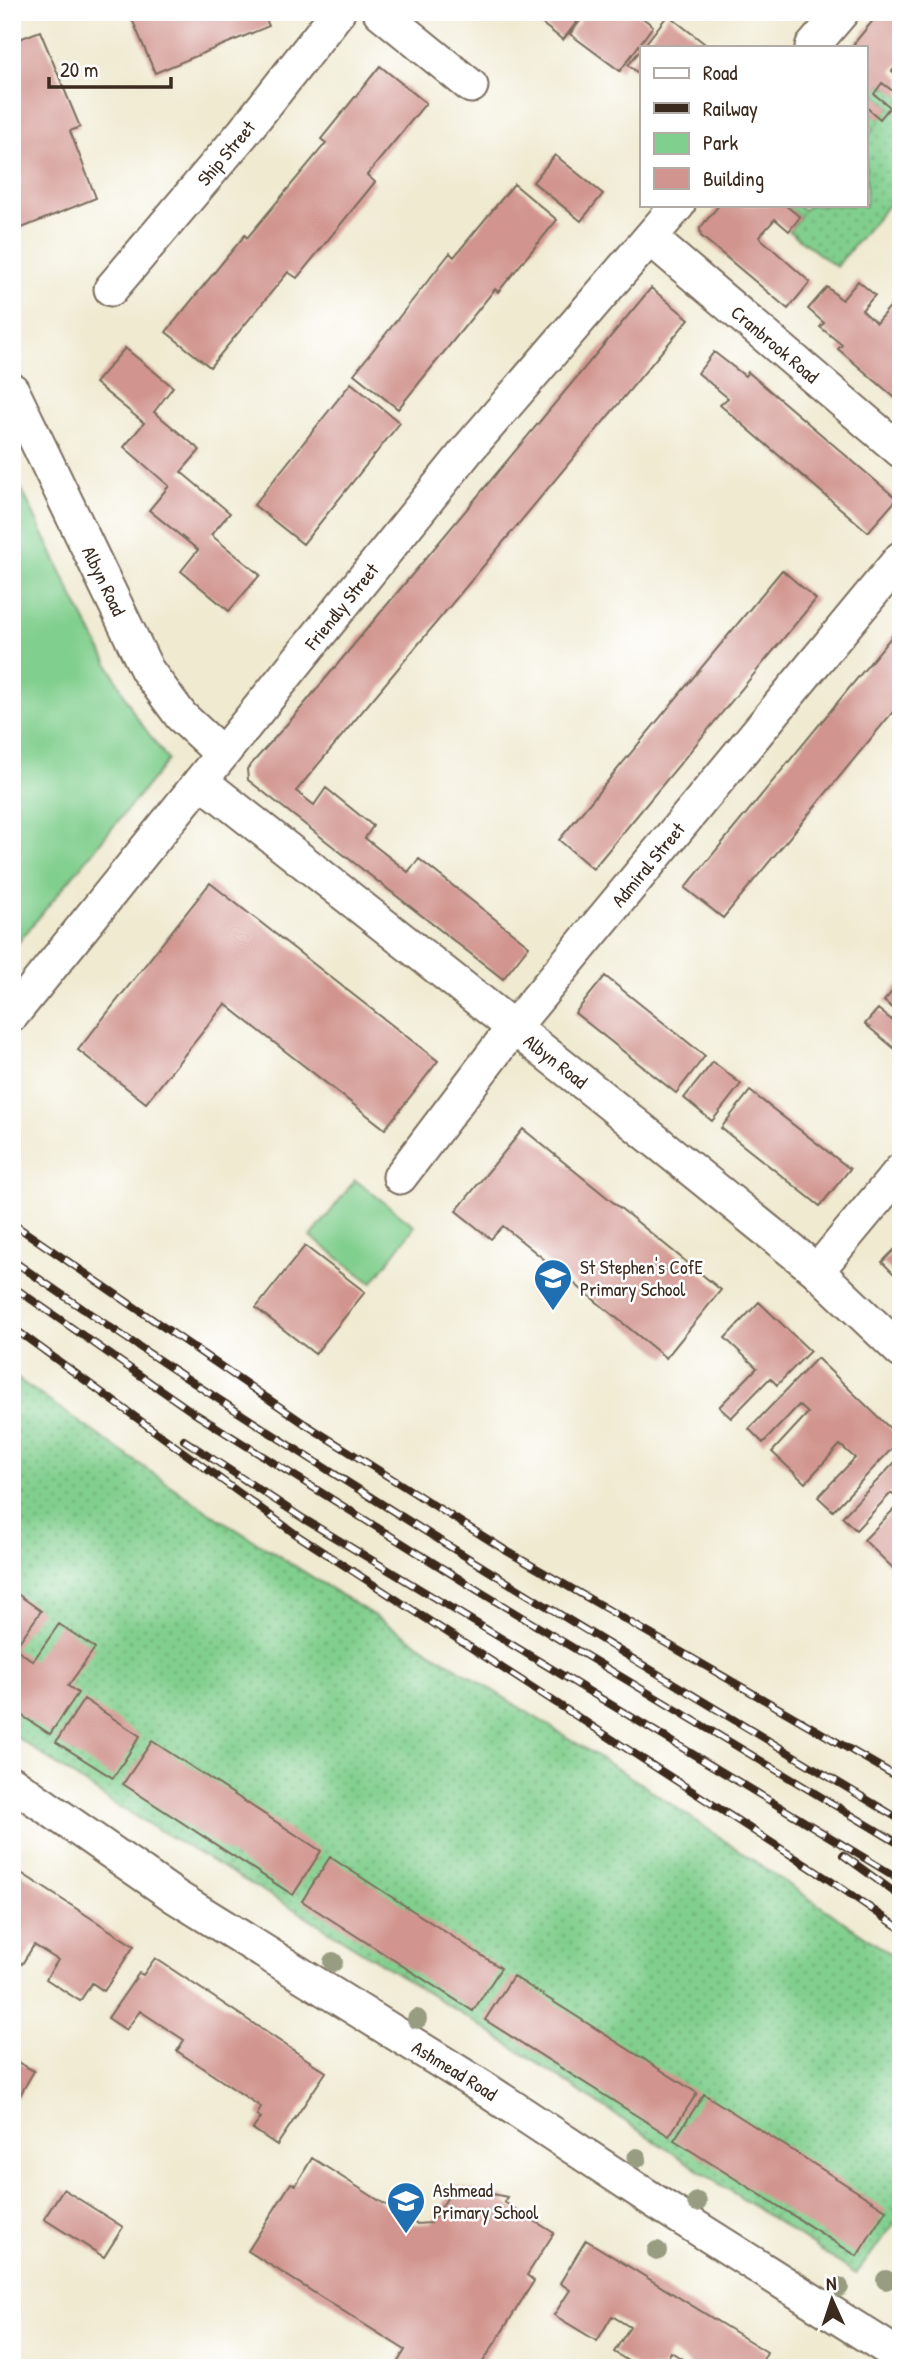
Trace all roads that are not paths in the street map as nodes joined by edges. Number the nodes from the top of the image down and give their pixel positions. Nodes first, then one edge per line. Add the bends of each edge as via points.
1 (338, 12) edge
2 (380, 12) edge
3 (842, 12) edge
4 (813, 46) edge
5 (471, 86) dead end
6 (677, 206) edge
7 (650, 238) junction
8 (111, 289) dead end
9 (12, 390) edge
10 (901, 451) edge
11 (901, 558) edge
12 (221, 753) junction
13 (201, 781) junction
14 (12, 1015) edge
15 (513, 1028) junction
16 (901, 1170) edge
17 (400, 1177) dead end
18 (817, 1272) junction
19 (901, 1351) edge
20 (12, 1783) edge
21 (901, 2357) edge

1 - 8 street, Ship Street
2 - 5 street
3 - 4 street
6 - 7 street, Friendly Street
7 - 10 street, Cranbrook Road
7 - 12 street, Friendly Street via 469,448
9 - 12 street, Albyn Road via 147,670 181,716
11 - 15 street, Admiral Street
12 - 13 street, Friendly Street
13 - 14 street, Friendly Street
13 - 15 street, Albyn Road
15 - 17 street, Admiral Street
15 - 18 street, Albyn Road
16 - 18 street
18 - 19 street, Albyn Road
20 - 21 street, Ashmead Road via 176,1897 482,2087

